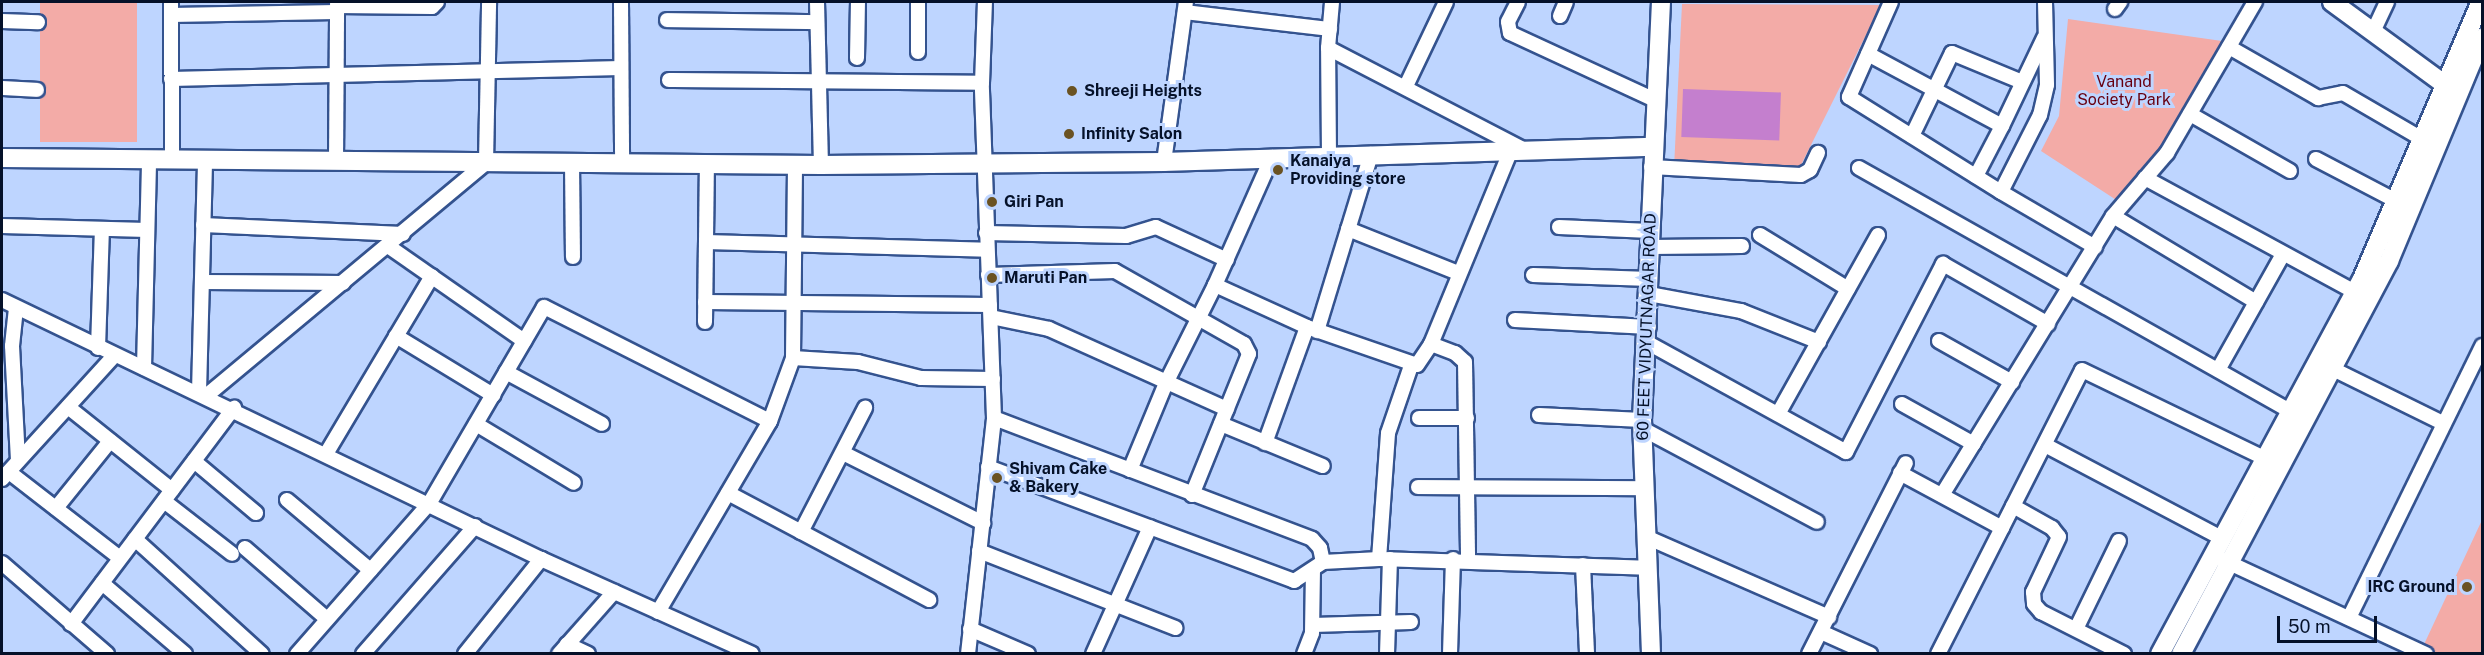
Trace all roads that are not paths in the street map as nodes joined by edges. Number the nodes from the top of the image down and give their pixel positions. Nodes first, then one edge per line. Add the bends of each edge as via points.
1 (437, 2) edge
2 (489, 2) edge
3 (621, 2) edge
4 (817, 2) edge
5 (858, 2) edge
6 (918, 2) edge
7 (985, 2) edge
8 (1332, 2) edge
9 (1446, 2) edge
10 (1518, 2) edge
11 (1566, 2) edge
12 (1661, 2) edge
13 (1890, 2) edge
14 (2045, 2) edge
15 (2255, 2) edge
16 (2332, 2) edge
17 (2387, 2) edge
18 (2481, 2) edge
19 (337, 7) edge
20 (1186, 7) edge
21 (171, 8) edge
22 (1560, 16) dead end
23 (667, 20) dead end
24 (2, 21) edge
25 (38, 22) dead end
26 (817, 22) junction
27 (1330, 29) junction
28 (2373, 32) junction
29 (2046, 35) junction
30 (2482, 38) edge
31 (2229, 47) junction
32 (1328, 48) junction
33 (918, 52) dead end
34 (1868, 54) junction
35 (857, 58) dead end
36 (621, 68) junction
37 (488, 71) junction
38 (336, 75) junction
39 (171, 79) junction
40 (669, 80) dead end
41 (819, 81) junction
42 (2022, 82) junction
43 (982, 83) junction
44 (1406, 86) junction
45 (2, 88) edge
46 (37, 90) dead end
47 (1935, 90) junction
48 (2452, 90) junction
49 (1655, 100) junction
50 (2190, 114) junction
51 (2002, 126) junction
52 (1912, 136) junction
53 (2422, 139) junction
54 (1652, 147) junction
55 (1517, 150) junction
56 (1371, 153) junction
57 (1818, 153) dead end
58 (1329, 155) junction
59 (1272, 157) junction
60 (2, 158) edge
61 (172, 159) junction
62 (2316, 159) dead end
63 (149, 160) junction
64 (205, 160) junction
65 (336, 162) junction
66 (622, 162) junction
67 (1164, 162) junction
68 (486, 163) junction
69 (572, 163) junction
70 (985, 163) junction
71 (707, 164) junction
72 (795, 165) junction
73 (821, 165) junction
74 (1651, 167) junction
75 (1859, 168) dead end
76 (2290, 171) dead end
77 (1976, 176) junction
78 (2145, 178) junction
79 (2001, 192) junction
80 (2404, 205) junction
81 (2113, 216) junction
82 (203, 225) junction
83 (2, 226) edge
84 (1559, 227) dead end
85 (102, 229) junction
86 (1348, 229) junction
87 (147, 230) junction
88 (986, 233) junction
89 (403, 234) junction
90 (1760, 235) dead end
91 (1878, 236) dead end
92 (1651, 239) junction
93 (706, 242) junction
94 (795, 245) junction
95 (388, 246) junction
96 (1742, 246) dead end
97 (2095, 247) junction
98 (987, 250) junction
99 (2283, 254) junction
100 (573, 257) dead end
101 (1227, 260) junction
102 (1458, 273) junction
103 (988, 275) junction
104 (1533, 275) dead end
105 (432, 276) junction
106 (202, 282) junction
107 (343, 283) junction
108 (1215, 285) junction
109 (2072, 286) junction
110 (1649, 287) junction
111 (1848, 289) junction
112 (2362, 297) junction
113 (2, 300) edge
114 (705, 302) junction
115 (2256, 302) junction
116 (792, 303) junction
117 (16, 308) junction
118 (991, 311) junction
119 (1197, 319) junction
120 (1515, 320) dead end
121 (705, 322) dead end
122 (2048, 324) junction
123 (1312, 329) junction
124 (1649, 335) junction
125 (396, 336) junction
126 (524, 341) junction
127 (1939, 341) dead end
128 (1818, 342) junction
129 (1431, 344) junction
130 (2482, 346) edge
131 (98, 348) junction
132 (114, 356) junction
133 (793, 358) junction
134 (2326, 365) junction
135 (1411, 366) junction
136 (144, 368) junction
137 (2218, 369) junction
138 (506, 372) junction
139 (993, 379) junction
140 (1166, 382) junction
141 (2012, 382) junction
142 (202, 394) junction
143 (493, 395) junction
144 (1902, 404) dead end
145 (68, 407) junction
146 (234, 408) junction
147 (865, 408) dead end
148 (1227, 409) junction
149 (1778, 414) junction
150 (1539, 416) dead end
151 (2299, 416) junction
152 (994, 418) junction
153 (1419, 418) dead end
154 (1467, 418) junction
155 (770, 421) junction
156 (2443, 423) junction
157 (476, 424) junction
158 (602, 424) dead end
159 (1221, 424) junction
160 (1643, 424) junction
161 (110, 441) junction
162 (1265, 443) junction
163 (1974, 444) junction
164 (2045, 445) junction
165 (843, 453) junction
166 (326, 454) junction
167 (2266, 459) junction
168 (194, 461) junction
169 (1323, 466) dead end
170 (988, 467) junction
171 (1130, 470) junction
172 (10, 471) edge
173 (574, 483) dead end
174 (1418, 487) dead end
175 (1468, 487) junction
176 (1644, 488) junction
177 (728, 493) junction
178 (1192, 495) junction
179 (1942, 495) junction
180 (168, 496) junction
181 (287, 500) dead end
182 (429, 504) junction
183 (2013, 506) junction
184 (56, 508) junction
185 (256, 513) dead end
186 (1817, 522) dead end
187 (983, 523) junction
188 (475, 526) junction
189 (1150, 527) junction
190 (2002, 528) junction
191 (801, 532) junction
192 (1646, 537) junction
193 (135, 539) junction
194 (2223, 539) junction
195 (2119, 542) dead end
196 (979, 551) junction
197 (120, 558) junction
198 (541, 559) junction
199 (1385, 559) junction
200 (1453, 559) junction
201 (2222, 559) junction
202 (1468, 560) junction
203 (2, 563) edge
204 (1583, 565) junction
205 (1318, 566) junction
206 (1647, 568) junction
207 (370, 570) junction
208 (102, 583) junction
209 (614, 592) junction
210 (929, 600) dead end
211 (1114, 604) junction
212 (658, 612) junction
213 (1829, 617) junction
214 (2349, 618) junction
215 (327, 619) junction
216 (2179, 619) junction
217 (1412, 622) dead end
218 (1389, 623) junction
219 (71, 624) junction
220 (1313, 625) junction
221 (2196, 627) junction
222 (1175, 628) dead end
223 (970, 629) junction
224 (2076, 629) junction
225 (1821, 632) junction
226 (563, 649) edge
227 (735, 651) edge
228 (101, 652) edge
229 (185, 654) edge
230 (262, 654) edge
231 (297, 654) edge
232 (363, 654) edge
233 (465, 654) edge
234 (588, 654) edge
235 (752, 654) edge
236 (968, 654) edge
237 (1028, 654) edge
238 (1093, 654) edge
239 (1304, 654) edge
240 (1387, 654) edge
241 (1450, 654) edge
242 (1587, 654) edge
243 (1651, 654) edge
244 (1809, 654) edge
245 (1870, 654) edge
246 (1938, 654) edge
247 (2124, 654) edge
248 (2160, 654) edge
249 (2181, 654) edge
250 (2426, 654) edge

1 - 19 street via 432,7
2 - 37 street
3 - 36 street
4 - 26 street
5 - 35 street
6 - 33 street
7 - 43 street
8 - 27 street
9 - 44 street
10 - 49 street via 1508,22 1510,33
11 - 22 street
12 - 49 street, 60 FEET VIDYUTNAGAR ROAD
13 - 34 street
14 - 29 street
15 - 31 street
16 - 28 street
17 - 28 street
18 - 48 street
19 - 21 street
19 - 38 street
20 - 27 street
20 - 67 street
21 - 39 street
23 - 26 street
24 - 25 street
26 - 41 street
27 - 32 street
28 - 48 street
29 - 42 street
29 - 79 street via 2047,85 2040,115
30 - 48 street
31 - 50 street
31 - 53 street via 2318,98 2343,93
32 - 44 street
32 - 58 street
34 - 47 street
34 - 52 street via 1850,97
36 - 37 street
36 - 66 street
37 - 38 street
37 - 68 street
38 - 39 street
38 - 65 street
39 - 61 street
40 - 41 street
41 - 43 street
41 - 73 street
42 - 47 street via 1952,53
42 - 51 street
43 - 70 street
44 - 55 street
45 - 46 street
47 - 51 street
47 - 52 street
48 - 53 street
48 - 80 street
49 - 54 street, 60 FEET VIDYUTNAGAR ROAD
50 - 76 street
50 - 78 street via 2168,153
51 - 77 street
52 - 77 street
53 - 80 street
54 - 55 street
54 - 74 street, 60 FEET VIDYUTNAGAR ROAD
55 - 56 street
55 - 102 street
56 - 58 street
56 - 86 street
57 - 74 street via 1810,170 1801,175
58 - 59 street
59 - 67 street
59 - 101 street
60 - 63 street
61 - 63 street
61 - 64 street
62 - 80 street
63 - 87 street
64 - 65 street
64 - 82 street
65 - 68 street
66 - 69 street
66 - 71 street
67 - 70 street
68 - 69 street
68 - 89 street
69 - 100 street
70 - 73 street
70 - 88 street
71 - 72 street
71 - 93 street
72 - 73 street
72 - 94 street
74 - 92 street, 60 FEET VIDYUTNAGAR ROAD
75 - 109 street
77 - 79 street
78 - 81 street
78 - 99 street
79 - 97 street
80 - 112 street
81 - 97 street
81 - 115 street
82 - 89 street
82 - 106 street
83 - 85 street
84 - 92 street
85 - 87 street
85 - 131 street
86 - 102 street
86 - 123 street
87 - 136 street
88 - 98 street
88 - 101 street via 1126,236 1156,227
89 - 95 street
90 - 111 street
91 - 111 street
92 - 96 street
92 - 110 street, 60 FEET VIDYUTNAGAR ROAD
93 - 94 street
93 - 114 street
94 - 98 street
94 - 116 street
95 - 105 street
95 - 107 street
97 - 109 street
98 - 103 street
99 - 112 street
99 - 115 street
101 - 108 street
102 - 129 street
103 - 118 street
103 - 119 street via 1115,271
104 - 110 street
105 - 125 street
105 - 126 street
106 - 107 street
106 - 142 street
107 - 142 street
108 - 119 street
108 - 123 street
109 - 122 street
109 - 137 street
110 - 124 street, 60 FEET VIDYUTNAGAR ROAD
110 - 128 street via 1742,311
111 - 128 street
112 - 134 street
113 - 117 street
114 - 116 street
114 - 121 street
115 - 137 street
116 - 118 street
116 - 133 street
117 - 131 street
117 - 172 street
118 - 139 street
118 - 140 street via 1049,329
119 - 140 street
119 - 148 street via 1248,349
120 - 124 street
122 - 141 street
122 - 149 street via 1943,264 1846,452
123 - 135 street
123 - 162 street
124 - 149 street
124 - 160 street, 60 FEET VIDYUTNAGAR ROAD
125 - 143 street
125 - 166 street
126 - 138 street
126 - 155 street via 544,307
127 - 141 street
128 - 149 street
129 - 135 street via 1421,360
129 - 154 street via 1455,353 1465,362
130 - 156 street
131 - 132 street
132 - 136 street
132 - 145 street
133 - 139 street via 858,362 921,378
133 - 155 street
134 - 151 street
134 - 156 street
135 - 199 street via 1388,434
136 - 142 street
137 - 151 street
138 - 143 street
138 - 158 street
139 - 152 street
140 - 148 street
140 - 171 street
141 - 163 street
142 - 146 street
143 - 157 street
144 - 163 street
145 - 161 street
145 - 172 street
146 - 166 street
146 - 168 street
147 - 165 street
148 - 159 street
150 - 160 street
151 - 167 street
151 - 201 street
152 - 170 street
152 - 171 street
153 - 154 street
154 - 175 street
155 - 177 street
156 - 214 street
157 - 173 street
157 - 182 street
159 - 162 street
159 - 178 street
160 - 176 street, 60 FEET VIDYUTNAGAR ROAD
160 - 186 street
161 - 180 street
161 - 184 street
162 - 169 street
163 - 179 street
164 - 167 street via 2082,370
164 - 183 street
164 - 194 street
165 - 187 street
165 - 191 street
166 - 182 street
167 - 194 street
168 - 180 street
168 - 185 street
170 - 187 street
170 - 189 street
171 - 178 street
172 - 184 street
174 - 175 street
175 - 176 street
175 - 202 street
176 - 192 street, 60 FEET VIDYUTNAGAR ROAD
177 - 191 street
177 - 212 street
178 - 205 street via 1312,539 1320,548
179 - 190 street
179 - 213 street via 1903,468
180 - 193 street
180 - 215 street
181 - 207 street
182 - 188 street
182 - 207 street
183 - 190 street
183 - 224 street via 2056,531 2058,545 2033,592 2034,604 2041,612
184 - 197 street
187 - 196 street
188 - 198 street
188 - 232 street
189 - 205 street via 1289,580 1299,580
189 - 211 street
190 - 246 street
191 - 210 street
192 - 206 street, 60 FEET VIDYUTNAGAR ROAD
192 - 213 street
193 - 197 street
193 - 230 street
194 - 201 street
195 - 224 street
196 - 211 street
196 - 223 street
197 - 208 street
198 - 209 street
198 - 233 street
199 - 200 street
199 - 205 street
199 - 218 street
200 - 202 street
200 - 241 street
201 - 214 street
201 - 216 street
201 - 221 street
202 - 204 street
203 - 219 street
204 - 206 street
204 - 242 street
205 - 220 street
206 - 243 street, 60 FEET VIDYUTNAGAR ROAD
207 - 215 street
208 - 219 street
208 - 229 street
209 - 212 street
209 - 226 street
211 - 222 street
211 - 238 street
212 - 227 street
213 - 225 street
214 - 250 street
215 - 231 street
216 - 221 street
216 - 248 street
217 - 218 street
218 - 220 street
218 - 240 street
219 - 228 street
220 - 239 street
221 - 249 street
223 - 236 street
223 - 237 street
224 - 247 street
225 - 244 street
225 - 245 street
226 - 234 street
227 - 235 street

